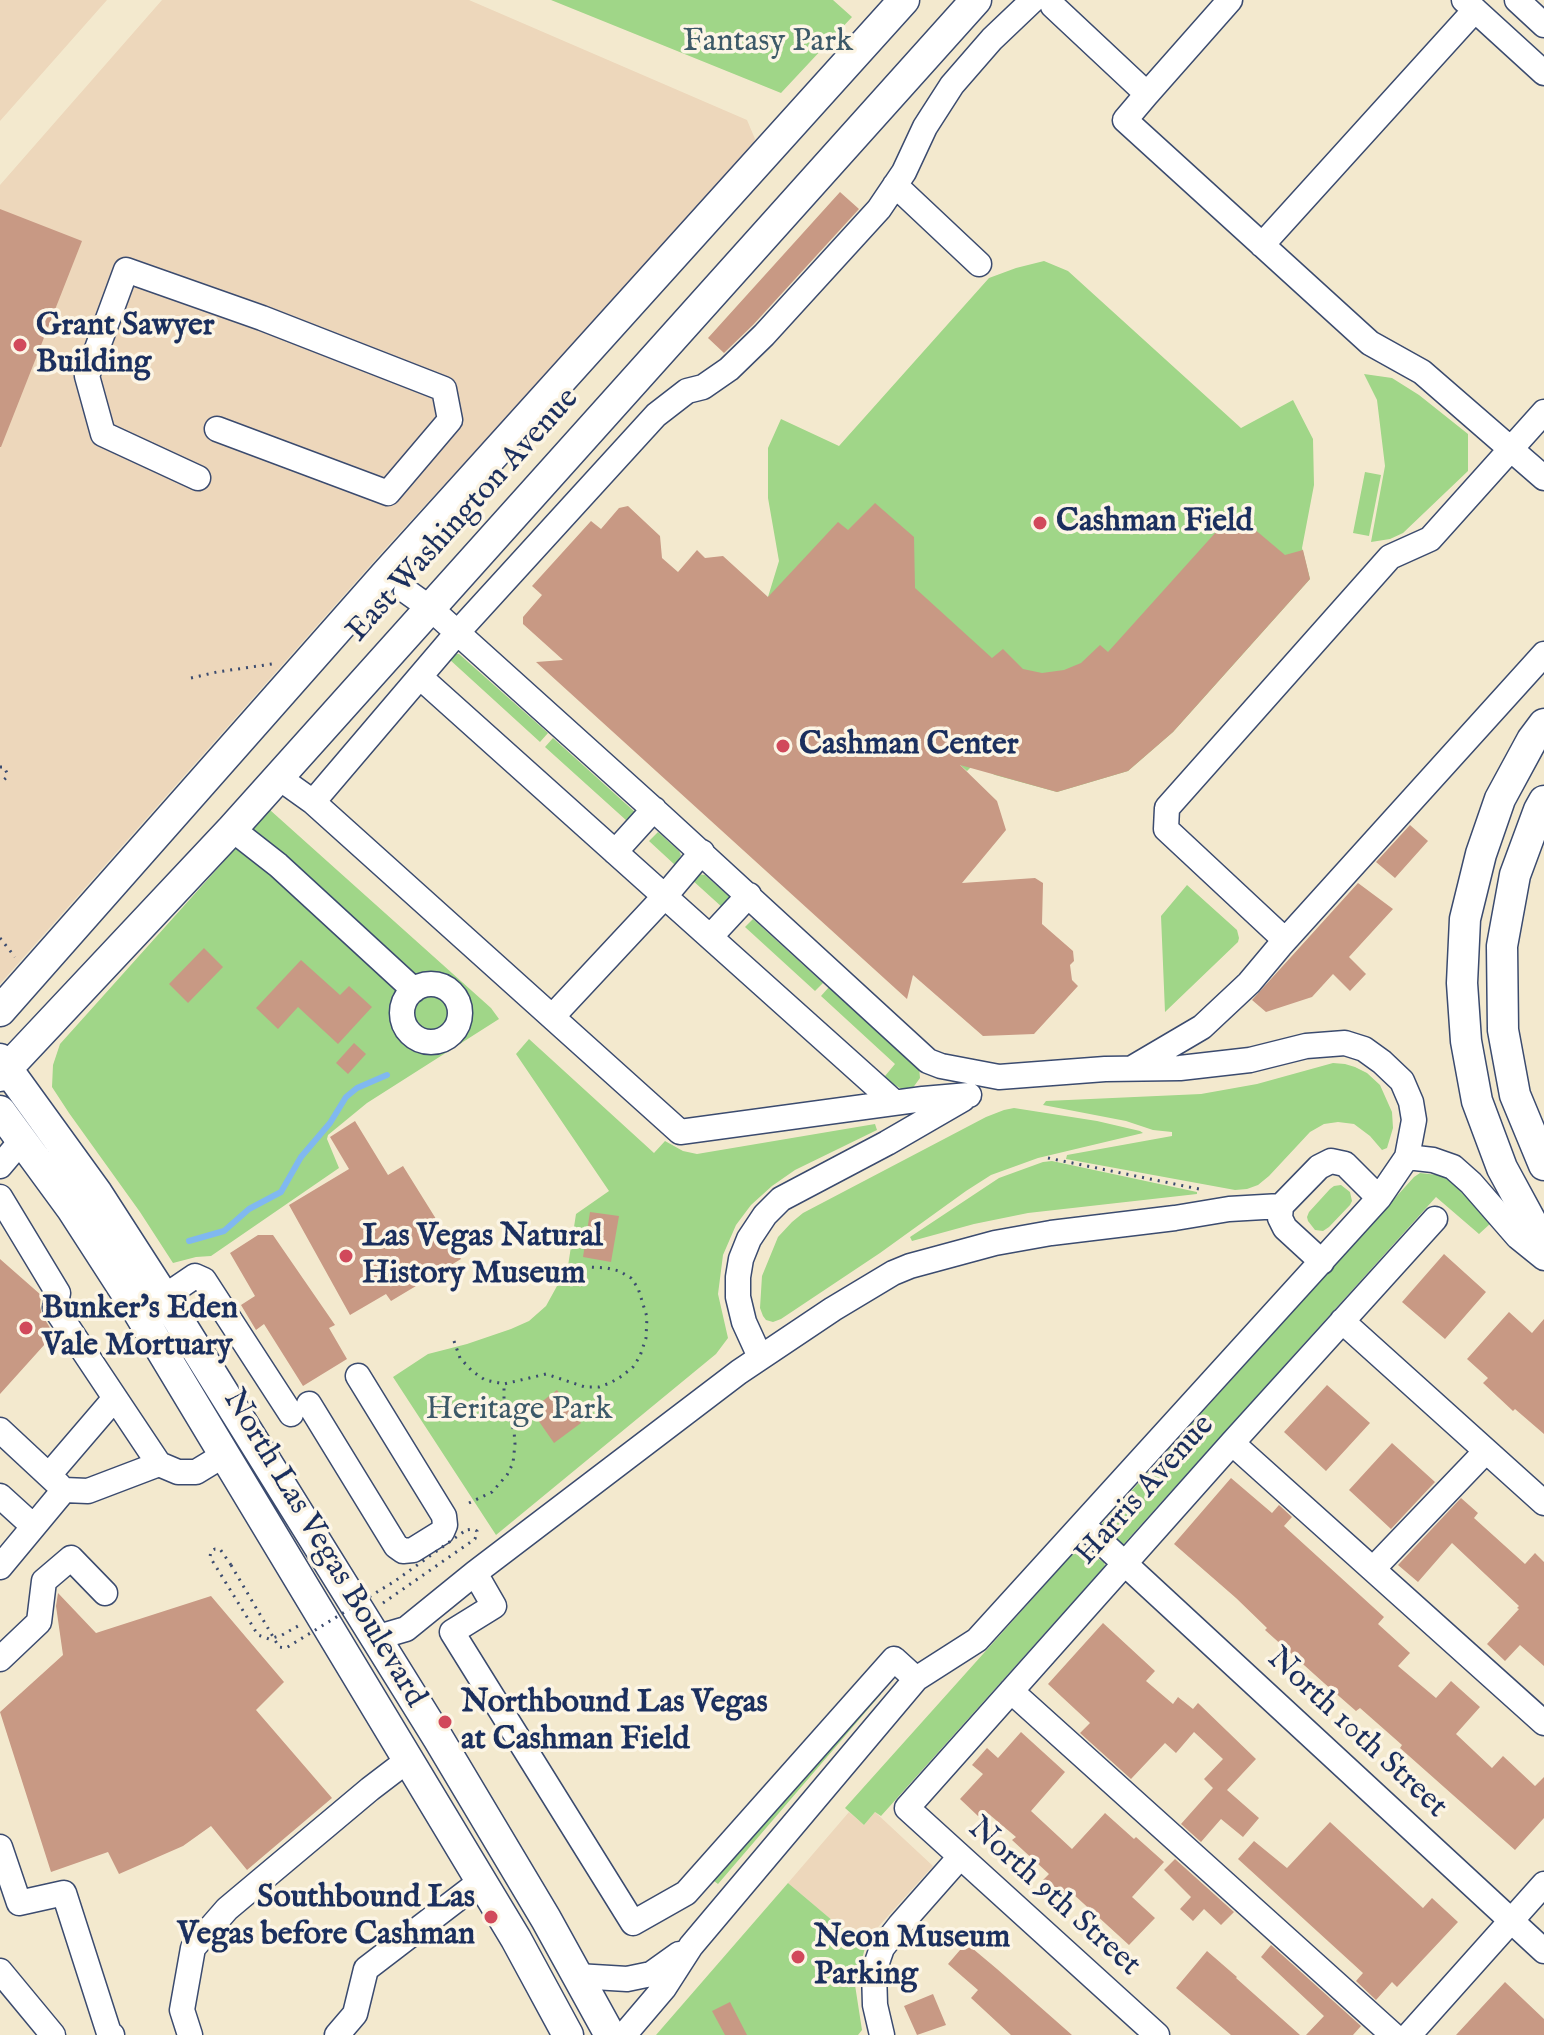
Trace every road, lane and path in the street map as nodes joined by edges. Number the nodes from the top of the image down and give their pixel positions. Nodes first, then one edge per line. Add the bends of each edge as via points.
1 (976, 0) edge
2 (1230, 0) edge
3 (1517, 0) edge
4 (1047, 2) edge
5 (891, 4) edge
6 (1469, 5) edge
7 (1544, 25) edge
8 (1544, 73) edge
9 (1147, 94) junction
10 (895, 185) junction
11 (1262, 245) junction
12 (979, 264) dead end
13 (1544, 412) edge
14 (217, 429) dead end
15 (1511, 449) junction
16 (198, 478) dead end
17 (1544, 478) edge
18 (418, 600) junction
19 (457, 633) junction
20 (1544, 654) edge
21 (277, 664) dead end
22 (420, 677) junction
23 (191, 678) dead end
24 (1544, 724) edge
25 (0, 767) edge
26 (278, 777) junction
27 (0, 783) edge
28 (1544, 801) edge
29 (313, 802) junction
30 (654, 809) junction
31 (232, 829) junction
32 (615, 852) junction
33 (702, 852) junction
34 (749, 895) junction
35 (665, 896) junction
36 (710, 937) junction
37 (0, 938) edge
38 (1285, 940) junction
39 (21, 963) dead end
40 (414, 990) dead end
41 (0, 1011) edge
42 (552, 1017) junction
43 (2, 1068) edge
44 (1131, 1068) junction
45 (999, 1077) junction
46 (969, 1095) junction
47 (894, 1102) junction
48 (0, 1111) edge
49 (22, 1140) junction
50 (1407, 1157) junction
51 (1048, 1158) dead end
52 (1544, 1165) edge
53 (0, 1166) edge
54 (1379, 1198) junction
55 (1281, 1206) junction
56 (3, 1209) edge
57 (1229, 1209) junction
58 (1435, 1219) dead end
59 (1544, 1240) edge
60 (1544, 1258) edge
61 (1322, 1262) junction
62 (589, 1267) dead end
63 (164, 1297) junction
64 (1342, 1321) junction
65 (454, 1341) dead end
66 (760, 1357) junction
67 (358, 1376) dead end
68 (504, 1384) junction
69 (115, 1398) junction
70 (0, 1430) edge
71 (252, 1437) junction
72 (1232, 1443) junction
73 (1486, 1451) junction
74 (224, 1455) junction
75 (159, 1464) junction
76 (56, 1482) junction
77 (0, 1496) edge
78 (469, 1503) dead end
79 (1544, 1503) edge
80 (1083, 1525) junction
81 (33, 1526) junction
82 (1125, 1563) junction
83 (0, 1567) edge
84 (1373, 1569) junction
85 (475, 1573) junction
86 (105, 1593) dead end
87 (308, 1620) dead end
88 (376, 1623) junction
89 (0, 1659) edge
90 (916, 1679) junction
91 (1011, 1691) junction
92 (1544, 1723) edge
93 (438, 1738) junction
94 (408, 1760) junction
95 (907, 1808) joint
96 (0, 1847) edge
97 (960, 1857) junction
98 (481, 1881) junction
99 (1544, 1884) edge
100 (686, 1893) junction
101 (715, 1918) junction
102 (1511, 1921) junction
103 (691, 1946) junction
104 (1544, 1951) edge
105 (0, 1971) edge
106 (577, 1976) junction
107 (53, 2035) edge
108 (112, 2035) edge
109 (190, 2035) edge
110 (337, 2035) edge
111 (568, 2035) edge
112 (610, 2035) edge
113 (624, 2035) edge
114 (882, 2035) edge
115 (1157, 2035) edge
116 (1393, 2035) edge
117 (1409, 2035) edge

1 - 18 main road, East Washington Avenue
2 - 9 street
3 - 7 street
4 - 9 street
4 - 10 street via 992,39 952,85
5 - 41 main road, East Washington Avenue
6 - 8 street
6 - 11 street
9 - 11 street via 1125,120
10 - 12 street
10 - 19 street via 764,335 729,369 656,415
11 - 15 street via 1370,343 1422,372
13 - 15 street
14 - 16 street via 388,493 450,420 444,389 126,270 87,376 103,434
15 - 17 street
15 - 38 street via 1430,539 1390,557 1167,808 1166,829
18 - 19 street
18 - 26 main road, East Washington Avenue
19 - 22 street
19 - 30 street
20 - 38 street
21 - 23 path
22 - 29 street
22 - 32 street
24 - 59 main road via 1500,799 1481,854 1465,919 1462,983 1477,1101 1502,1168
25 - 27 path via 7,773
26 - 29 street
26 - 31 main road, East Washington Avenue
28 - 52 main road via 1515,875 1502,946 1503,1030 1515,1095
29 - 42 street
30 - 32 street
30 - 33 street
31 - 40 street
31 - 43 main road, East Washington Avenue
32 - 35 street
33 - 34 street
33 - 35 street
34 - 36 street
34 - 45 street via 928,1061
35 - 36 street
35 - 42 street
36 - 47 street
37 - 39 path
38 - 44 street via 1202,1027
42 - 47 street via 680,1132
43 - 63 main road, North Las Vegas Boulevard via 97,1193
44 - 45 street
44 - 50 street via 1250,1060 1306,1046 1345,1043 1364,1049 1402,1081 1411,1102 1414,1120
45 - 46 street
46 - 47 street
46 - 66 street via 781,1199 765,1215 749,1239 738,1277 744,1322
48 - 49 main road, North Las Vegas Boulevard
49 - 53 street
49 - 74 main road, North Las Vegas Boulevard via 136,1308
50 - 54 street
50 - 60 street via 1453,1167
51 - 57 path via 1199,1189
54 - 55 street via 1345,1164 1331,1161
54 - 61 street
55 - 57 street
55 - 61 street via 1285,1228
56 - 69 street via 58,1293 55,1308
57 - 66 street via 995,1243 910,1266
58 - 64 street, Harris Avenue
61 - 80 street
62 - 68 path via 619,1271 638,1288 647,1317 646,1338 633,1367 599,1387 546,1374
63 - 67 street via 195,1276 204,1280 396,1546 413,1550 442,1532 444,1516
63 - 71 main road, North Las Vegas Boulevard
64 - 72 street, Harris Avenue
64 - 73 street
65 - 68 path via 472,1371
66 - 85 street
68 - 78 path via 514,1431 513,1463 492,1492
69 - 75 street
69 - 76 street
70 - 76 street
71 - 74 main road
71 - 88 main road, North Las Vegas Boulevard
72 - 82 street, Harris Avenue
72 - 84 street
73 - 79 street
73 - 84 street
74 - 75 street via 196,1472
74 - 94 main road, North Las Vegas Boulevard
75 - 76 street via 88,1491
76 - 81 street
77 - 81 street
80 - 82 street, North 10th Street
80 - 90 street via 977,1640
81 - 83 street
82 - 91 street, Harris Avenue
82 - 102 street, North 10th Street
84 - 92 street
85 - 88 street via 406,1629
85 - 100 street via 494,1606 452,1632 633,1923
86 - 89 street via 71,1558 44,1581 39,1622
87 - 88 path, bridge via 282,1635 269,1639 258,1635 211,1551 220,1549 231,1565 279,1647 286,1648 466,1530 477,1531 475,1539
88 - 93 main road, North Las Vegas Boulevard
90 - 100 street via 894,1659
90 - 101 street
91 - 95 street, Harris Avenue
91 - 116 street
93 - 94 main road
93 - 106 main road, North Las Vegas Boulevard
94 - 98 main road, North Las Vegas Boulevard
94 - 109 street via 227,1909 193,1948 182,2010
95 - 97 street, North 9th Street
96 - 108 street via 19,1903 64,1893
97 - 114 street via 882,1948 874,1971
97 - 115 street, North 9th Street
98 - 110 street via 366,1969 355,2014
98 - 111 main road, North Las Vegas Boulevard
99 - 102 street
100 - 101 street
101 - 103 street
102 - 104 street, North 10th Street
102 - 117 street
103 - 106 street via 651,1974 627,1979
103 - 113 street
105 - 107 street
106 - 112 main road, North Las Vegas Boulevard

